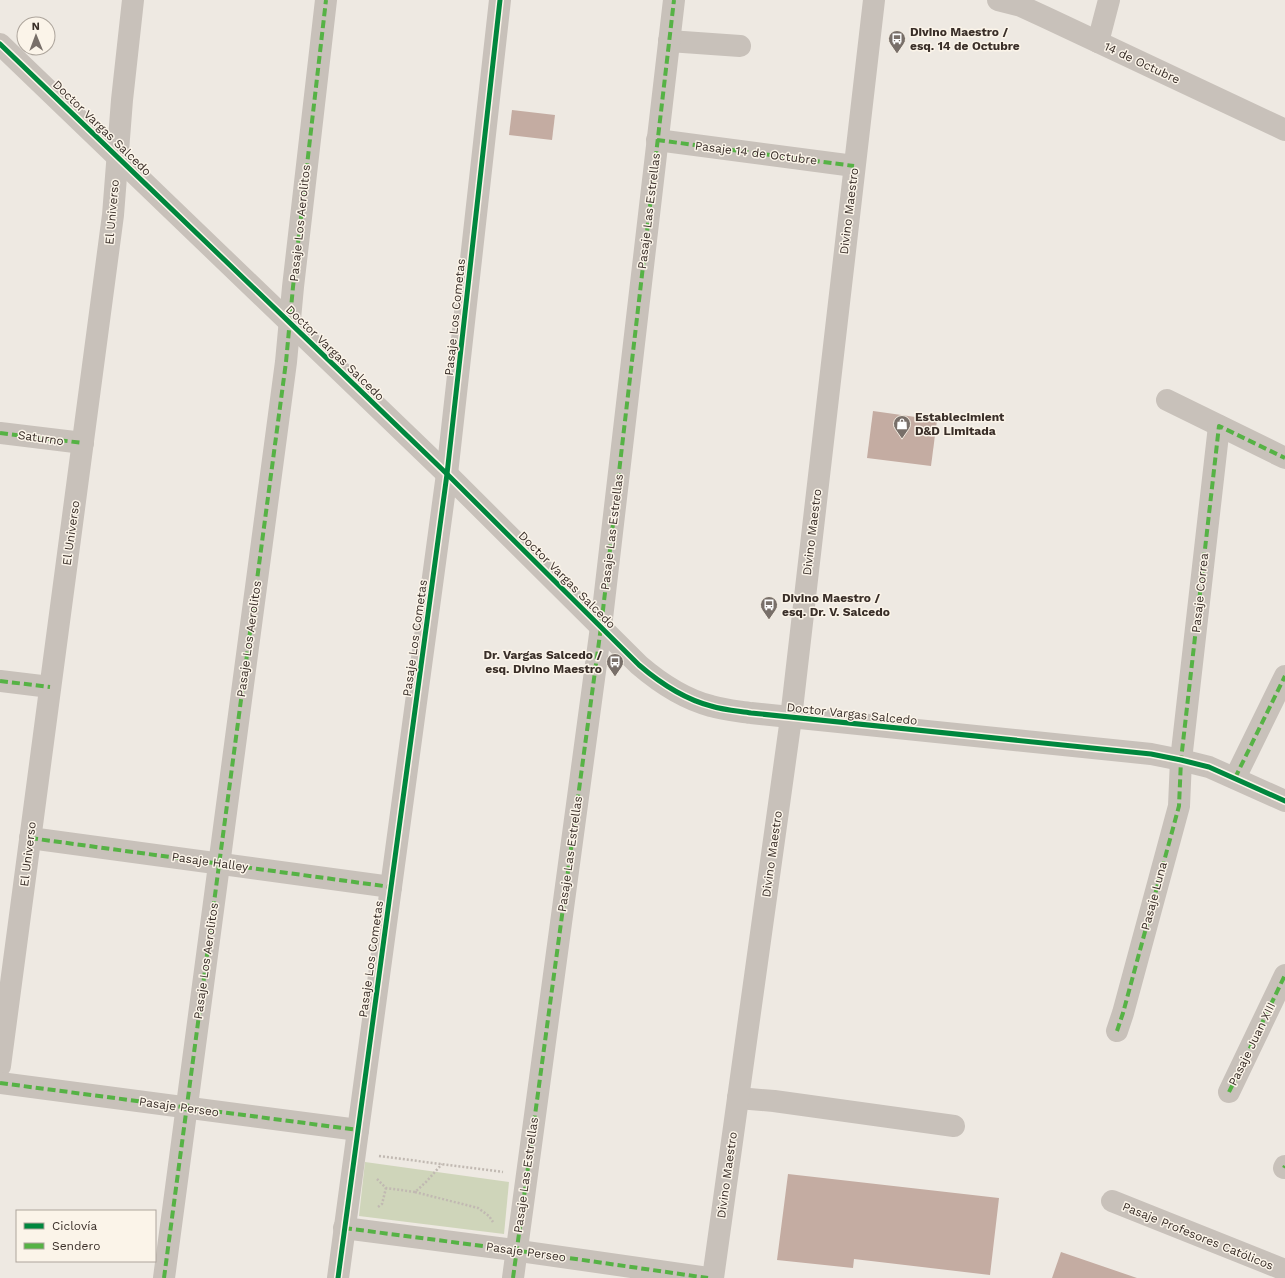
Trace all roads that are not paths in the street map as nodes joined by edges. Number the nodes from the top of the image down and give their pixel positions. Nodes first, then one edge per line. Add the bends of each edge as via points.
1 (133, 0) edge
2 (326, 0) edge
3 (500, 0) edge
4 (674, 0) edge
5 (874, 0) edge
6 (998, 0) edge
7 (1109, 0) edge
8 (669, 41) junction
9 (1098, 42) junction
10 (0, 44) edge
11 (740, 46) dead end
12 (1285, 130) edge
13 (657, 140) junction
14 (117, 157) junction
15 (854, 166) junction
16 (290, 323) junction
17 (1167, 400) dead end
18 (1219, 426) junction
19 (0, 433) edge
20 (83, 444) junction
21 (1285, 458) edge
22 (447, 474) junction
23 (601, 627) junction
24 (1285, 676) edge
25 (0, 681) edge
26 (50, 687) junction
27 (790, 718) junction
28 (1181, 760) junction
29 (1235, 778) junction
30 (1285, 801) edge
31 (30, 838) junction
32 (219, 864) junction
33 (391, 887) junction
34 (1285, 975) edge
35 (1118, 1031) dead end
36 (0, 1066) edge
37 (0, 1083) edge
38 (1229, 1092) dead end
39 (738, 1098) junction
40 (186, 1108) junction
41 (954, 1126) dead end
42 (358, 1130) junction
43 (1112, 1201) dead end
44 (344, 1228) junction
45 (511, 1250) junction
46 (1285, 1270) edge
47 (164, 1278) edge
48 (338, 1278) edge
49 (513, 1278) edge
50 (708, 1278) edge
51 (713, 1278) edge

1 - 14 street, El Universo
2 - 16 street, Pasaje Los Aerolitos
3 - 22 street, Pasaje Los Cometas
4 - 8 street, Pasaje Las Estrellas
5 - 15 street, Divino Maestro
6 - 9 street, 14 de Octubre via 1021,6
7 - 9 street
8 - 11 street
8 - 13 street, Pasaje Las Estrellas
9 - 12 street, 14 de Octubre
10 - 14 street, Doctor Vargas Salcedo
13 - 15 street, Pasaje 14 de Octubre
13 - 23 street, Pasaje Las Estrellas
14 - 16 street, Doctor Vargas Salcedo
14 - 20 street, El Universo via 113,215
15 - 27 street, Divino Maestro
16 - 22 street, Doctor Vargas Salcedo
16 - 32 street, Pasaje Los Aerolitos
17 - 18 street
18 - 21 street
18 - 28 street, Pasaje Correa
19 - 20 street, Saturno
20 - 26 street, El Universo
22 - 23 street, Doctor Vargas Salcedo
22 - 33 street, Pasaje Los Cometas
23 - 27 street, Doctor Vargas Salcedo via 639,666 670,688 690,698 710,706
23 - 45 street, Pasaje Las Estrellas via 526,1175
24 - 29 street
25 - 26 street
26 - 31 street, El Universo
27 - 28 street, Doctor Vargas Salcedo via 1151,754
27 - 39 street, Divino Maestro
28 - 29 street, Doctor Vargas Salcedo
28 - 35 street, Pasaje Luna via 1178,806
29 - 30 street, Doctor Vargas Salcedo
31 - 32 street, Pasaje Halley
31 - 36 street, El Universo
32 - 33 street, Pasaje Halley
32 - 40 street, Pasaje Los Aerolitos
33 - 42 street, Pasaje Los Cometas
34 - 38 street, Pasaje Juan XIII
37 - 40 street, Pasaje Perseo
39 - 41 street
39 - 51 street, Divino Maestro
40 - 42 street, Pasaje Perseo
40 - 47 street, Pasaje Los Aerolitos
42 - 44 street, Pasaje Los Cometas via 357,1153
43 - 46 street, Pasaje Profesores Católicos
44 - 45 street, Pasaje Perseo
44 - 48 street, Pasaje Los Cometas
45 - 49 street, Pasaje Las Estrellas
45 - 50 street, Pasaje Perseo

